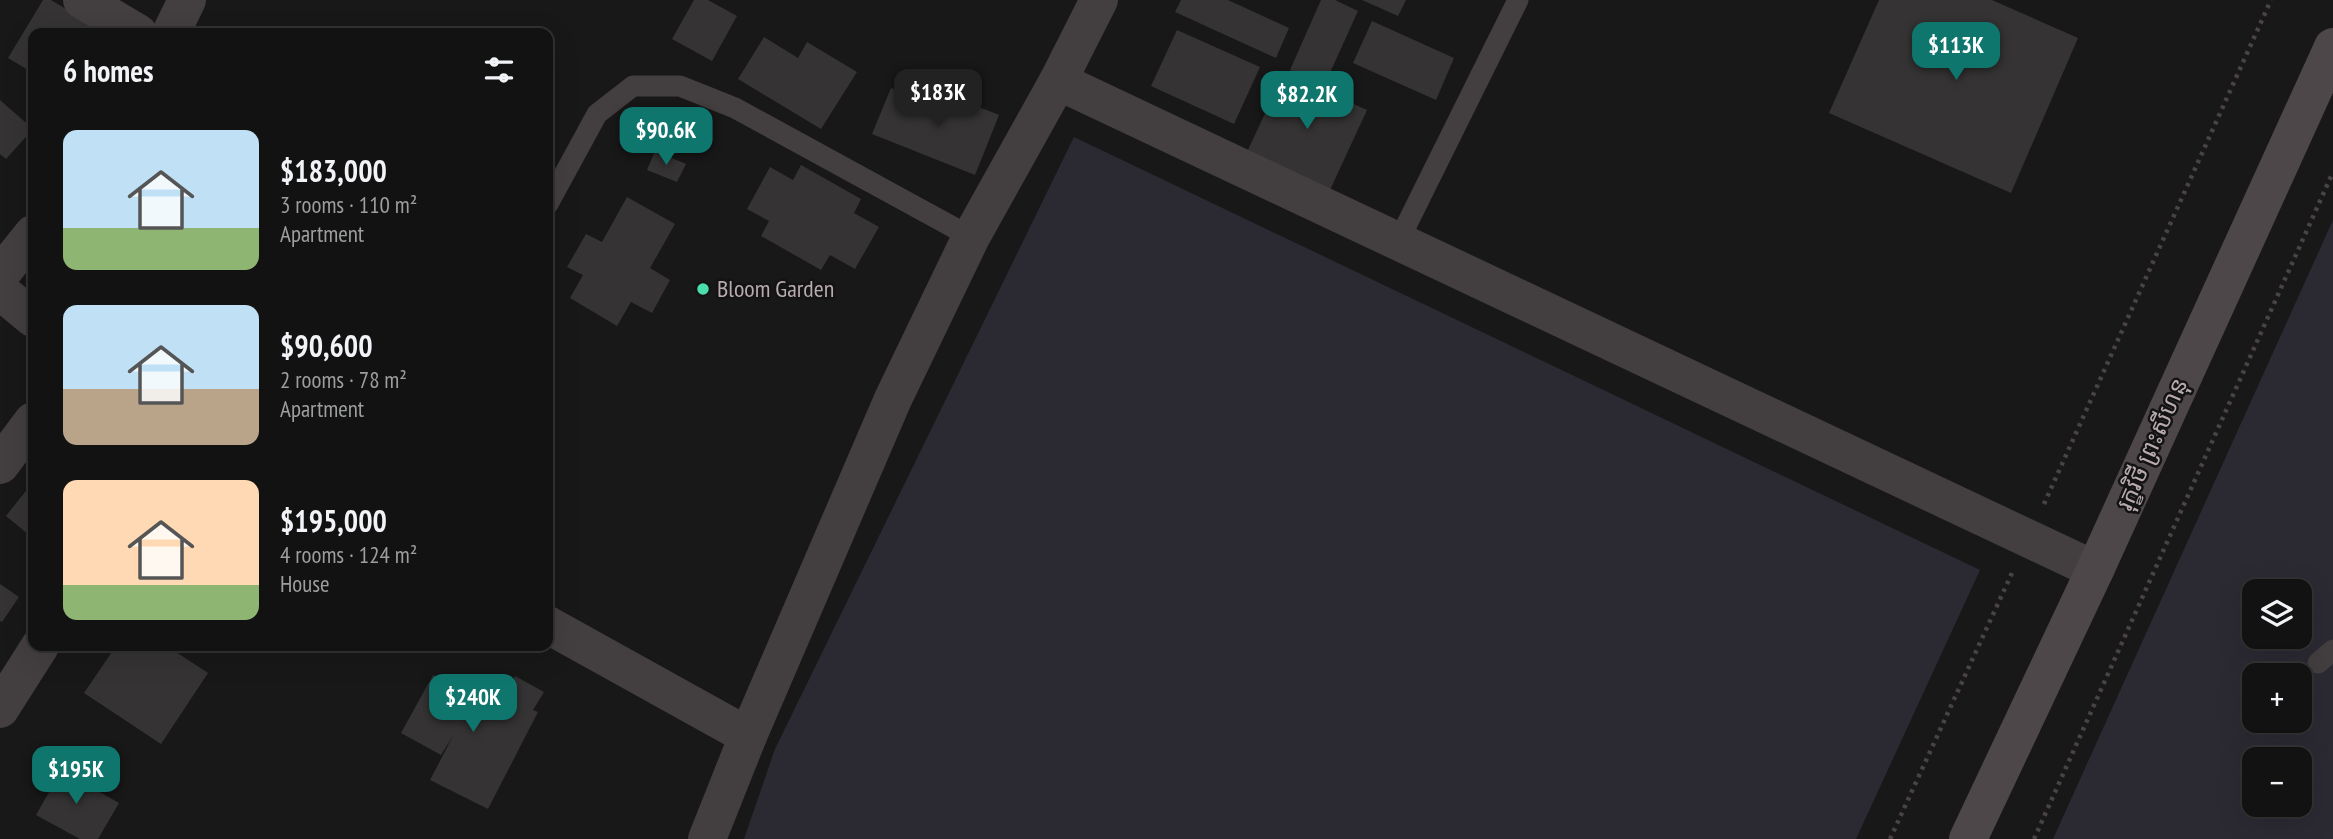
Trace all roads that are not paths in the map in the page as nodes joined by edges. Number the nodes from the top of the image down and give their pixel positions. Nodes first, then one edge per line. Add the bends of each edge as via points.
1 (82, 0) edge
2 (187, 0) edge
3 (1099, 0) edge
4 (1518, 0) edge
5 (130, 28) edge
6 (173, 28) edge
7 (2332, 50) edge
8 (1058, 81) junction
9 (553, 195) edge
10 (971, 237) junction
11 (28, 239) edge
12 (1398, 242) junction
13 (0, 275) edge
14 (0, 291) edge
15 (28, 314) edge
16 (28, 428) edge
17 (0, 466) edge
18 (2095, 570) junction
19 (553, 628) edge
20 (37, 651) edge
21 (0, 709) edge
22 (748, 736) junction
23 (707, 839) edge
24 (1968, 839) edge

1 - 5 street
2 - 6 street
3 - 8 street
4 - 12 lane
7 - 18 street, រុក្ខវិថី ព្រះសីហនុ
8 - 10 street
8 - 12 street
9 - 10 lane via 597,114 633,86 680,86 735,108
10 - 22 street via 893,399
11 - 13 street
12 - 18 street
14 - 15 street
16 - 17 street
18 - 24 street, រុក្ខវិថី ព្រះសីហនុ
19 - 22 street
20 - 21 street
22 - 23 street

